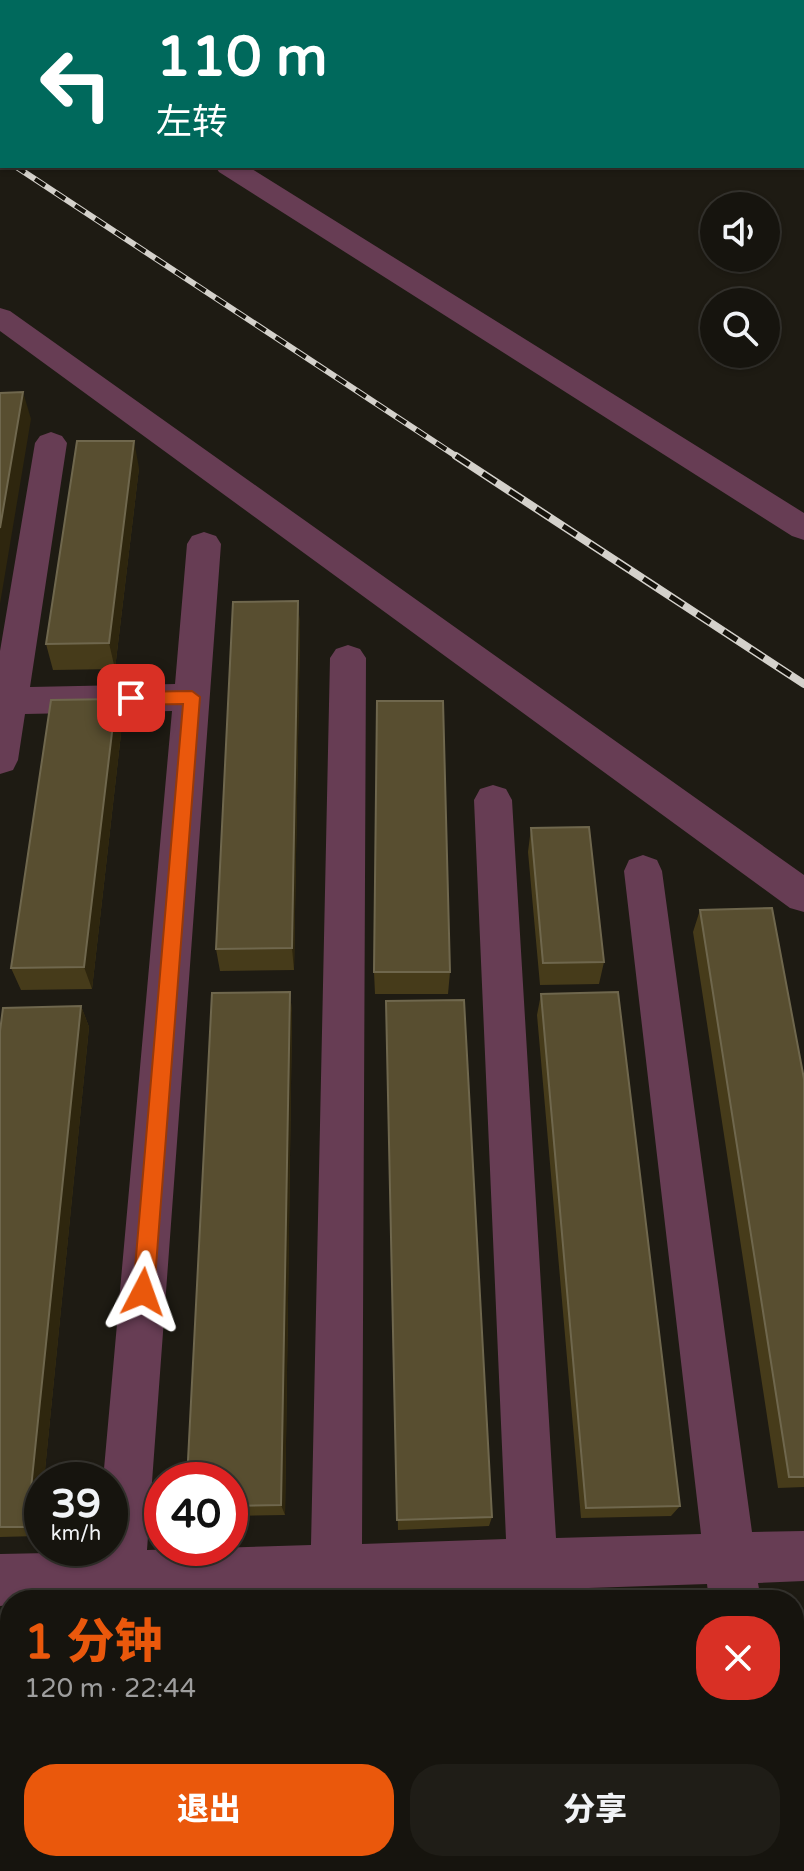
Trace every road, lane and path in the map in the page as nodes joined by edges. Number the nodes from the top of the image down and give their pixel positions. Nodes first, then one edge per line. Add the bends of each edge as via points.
1 (231, 168) edge
2 (0, 317) edge
3 (51, 443) dead end
4 (804, 528) edge
5 (204, 544) dead end
6 (348, 658) dead end
7 (192, 697) junction
8 (5, 701) edge
9 (0, 760) edge
10 (493, 800) dead end
11 (643, 871) dead end
12 (804, 896) edge
13 (804, 1556) edge
14 (732, 1578) edge
15 (0, 1580) edge
16 (533, 1581) edge
17 (337, 1584) edge
18 (119, 1587) edge

1 - 4 street
2 - 12 street
3 - 8 street
5 - 7 street
6 - 17 street
7 - 8 street
7 - 18 street
8 - 9 street
10 - 16 street
11 - 14 street
13 - 14 street
14 - 16 street
15 - 18 street
16 - 17 street
17 - 18 street

